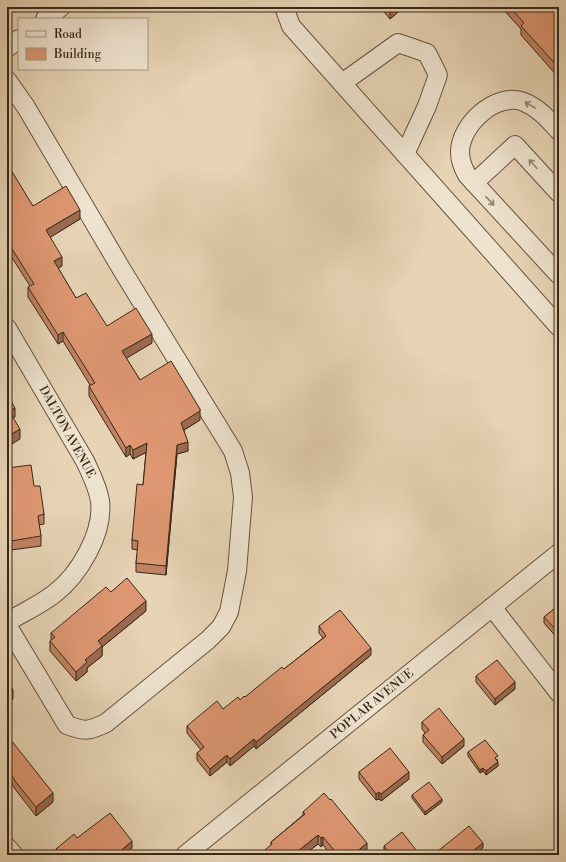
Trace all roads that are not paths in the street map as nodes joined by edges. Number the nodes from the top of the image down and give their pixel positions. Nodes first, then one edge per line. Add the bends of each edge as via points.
1 (61, 7) edge
2 (284, 7) edge
3 (46, 18) edge
4 (18, 40) edge
5 (7, 48) edge
6 (7, 80) edge
7 (342, 83) junction
8 (559, 131) edge
9 (405, 154) junction
10 (474, 183) junction
11 (559, 193) edge
12 (559, 275) edge
13 (559, 327) edge
14 (7, 328) edge
15 (559, 553) edge
16 (492, 607) junction
17 (7, 623) edge
18 (559, 693) edge
19 (7, 847) edge
20 (14, 855) edge
21 (185, 855) edge

1 - 3 street
2 - 7 street via 291,26
4 - 5 street
6 - 17 street via 26,107 233,451 240,473 243,497 237,571 229,612 221,627 106,723 92,730 82,731 67,725
7 - 9 street
7 - 9 street via 398,43 427,53 438,75 428,106
8 -> 10 street via 545,115 523,102 510,100 494,104 470,125 463,136 461,163
9 - 13 street
11 -> 10 street via 515,145
10 -> 12 street
14 - 17 street, DALTON AVENUE via 85,461 100,502 97,529 76,572 54,595
15 - 16 street, POPLAR AVENUE
16 - 18 street
16 - 21 street, POPLAR AVENUE
19 - 20 street

